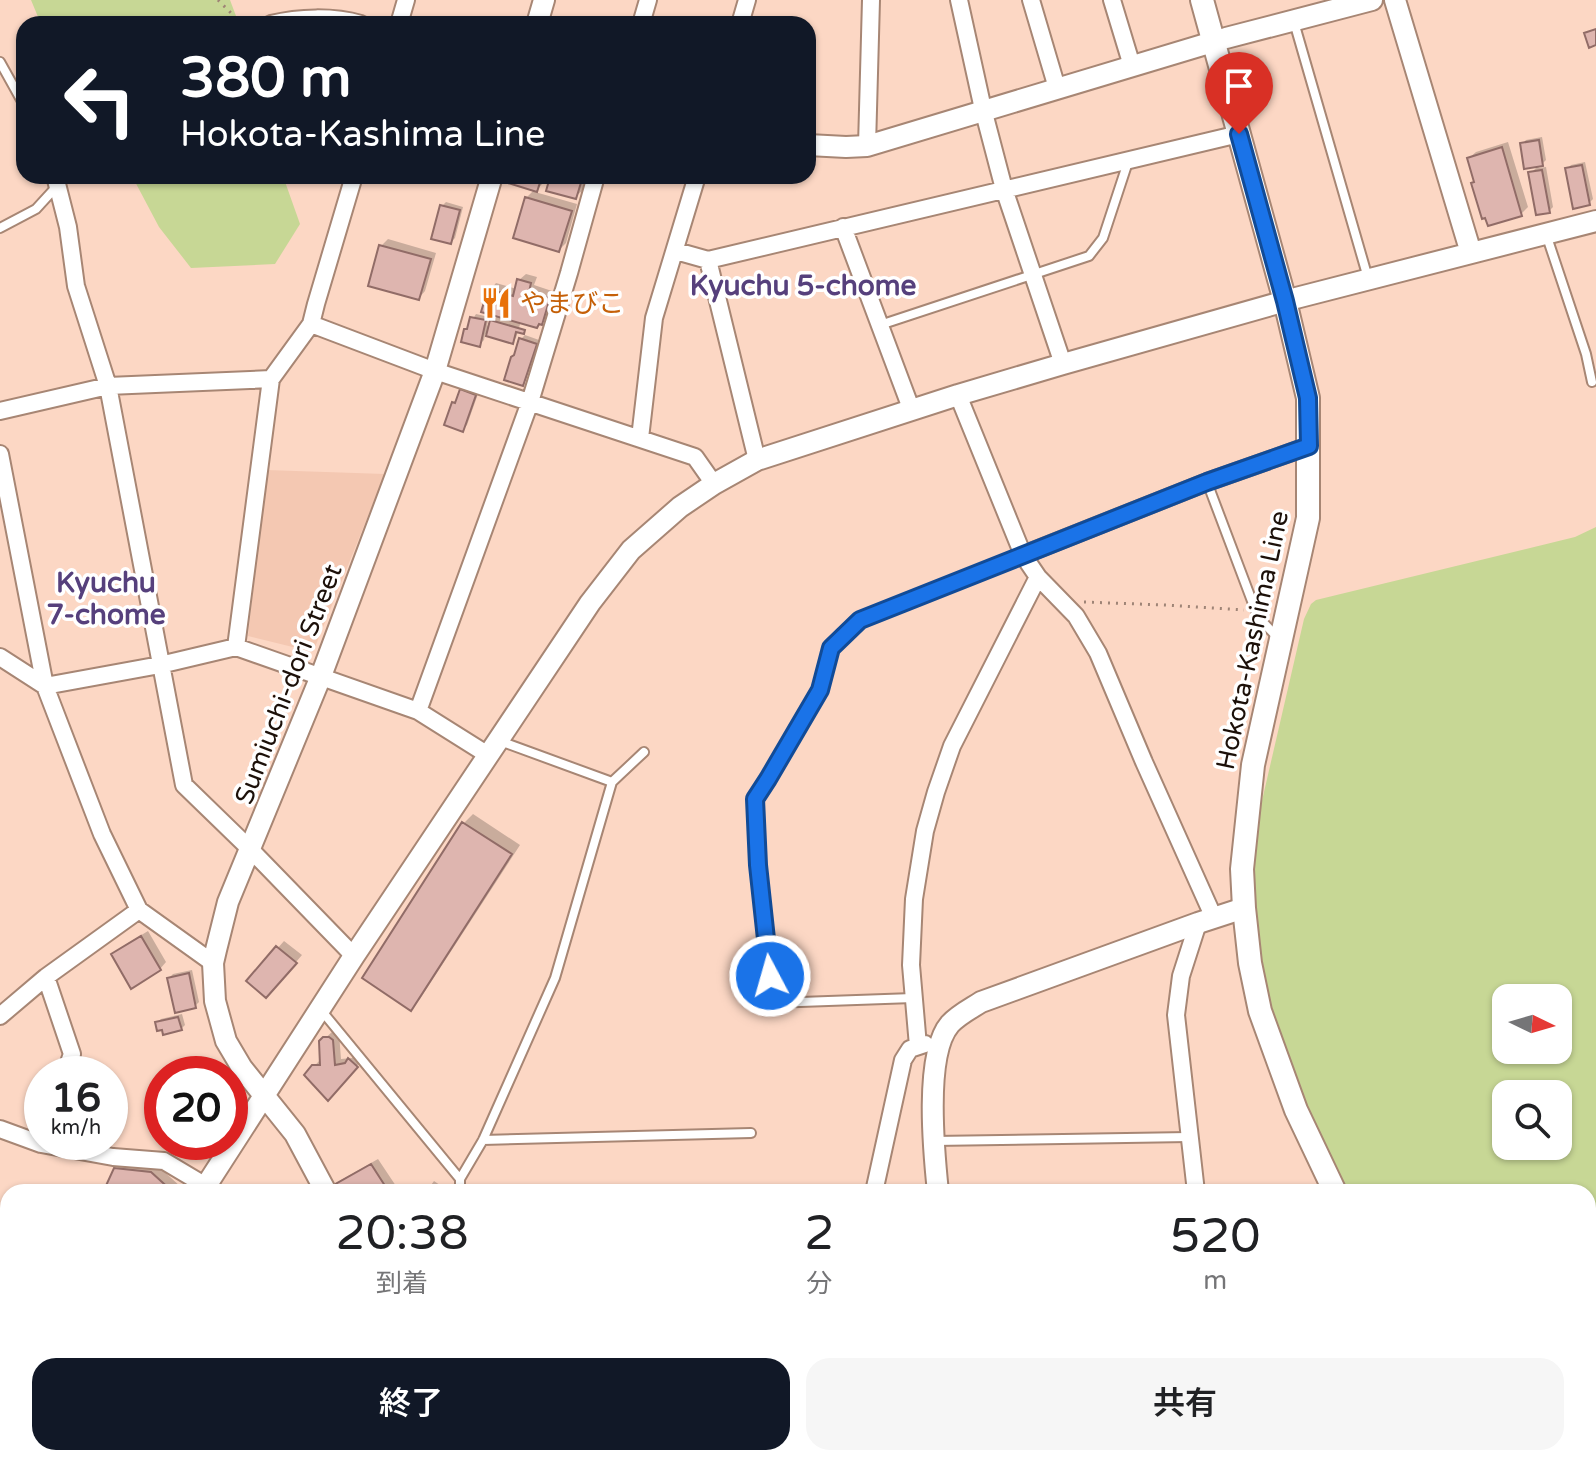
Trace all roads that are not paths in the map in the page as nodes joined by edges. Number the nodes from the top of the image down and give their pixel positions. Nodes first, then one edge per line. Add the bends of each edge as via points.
1 (871, 0) edge
2 (959, 0) edge
3 (1031, 0) edge
4 (1112, 0) edge
5 (1202, 0) edge
6 (1372, 0) edge
7 (1395, 0) edge
8 (1293, 20) junction
9 (1213, 42) junction
10 (0, 62) edge
11 (1132, 66) junction
12 (1057, 88) junction
13 (16, 91) edge
14 (983, 109) junction
15 (1239, 134) junction
16 (816, 145) edge
17 (867, 146) junction
18 (1128, 162) junction
19 (54, 184) edge
20 (58, 184) edge
21 (352, 184) edge
22 (490, 184) edge
23 (594, 184) edge
24 (695, 184) edge
25 (1004, 189) junction
26 (1596, 221) edge
27 (843, 227) junction
28 (0, 228) edge
29 (1546, 233) junction
30 (676, 251) junction
31 (1471, 253) junction
32 (708, 260) junction
33 (1033, 274) junction
34 (1368, 279) junction
35 (1285, 301) junction
36 (311, 324) junction
37 (880, 325) junction
38 (1063, 364) junction
39 (435, 371) junction
40 (271, 379) junction
41 (1592, 382) dead end
42 (108, 386) junction
43 (958, 395) junction
44 (530, 402) junction
45 (0, 411) edge
46 (912, 411) junction
47 (640, 438) junction
48 (1309, 446) junction
49 (0, 454) edge
50 (757, 460) junction
51 (1207, 482) junction
52 (714, 484) junction
53 (1023, 555) junction
54 (1038, 577) junction
55 (1281, 641) junction
56 (236, 647) junction
57 (0, 657) edge
58 (160, 665) junction
59 (321, 676) junction
60 (45, 686) junction
61 (418, 711) junction
62 (493, 748) junction
63 (644, 752) dead end
64 (612, 782) junction
65 (250, 849) junction
66 (1244, 908) junction
67 (139, 910) junction
68 (1206, 920) junction
69 (354, 956) junction
70 (213, 963) junction
71 (46, 977) junction
72 (913, 998) junction
73 (320, 1010) junction
74 (0, 1016) edge
75 (942, 1039) junction
76 (918, 1046) junction
77 (71, 1056) edge
78 (264, 1095) junction
79 (0, 1129) edge
80 (751, 1133) dead end
81 (24, 1137) edge
82 (1189, 1137) junction
83 (483, 1140) junction
84 (933, 1141) junction
85 (128, 1158) edge
86 (460, 1179) junction
87 (197, 1184) edge
88 (207, 1184) edge
89 (322, 1184) edge
90 (460, 1184) edge
91 (876, 1184) edge
92 (937, 1184) edge
93 (1195, 1184) edge
94 (1331, 1184) edge

1 - 17 street
2 - 14 street
3 - 12 street
4 - 11 street
5 - 9 main road, Hokota-Kashima Line
6 - 8 street
7 - 31 street
8 - 9 street
8 - 34 lane
9 - 11 street
9 - 15 main road, Hokota-Kashima Line
10 - 13 lane
11 - 12 street
12 - 14 street
14 - 17 street
14 - 25 street
15 - 18 street
15 - 35 main road, Hokota-Kashima Line
16 - 17 street
18 - 25 street
18 - 33 lane via 1103,238 1089,256
19 - 28 lane via 36,209
20 - 42 street via 76,286
21 - 36 street
22 - 39 street, Sumiuchi-dori Street
23 - 44 street
24 - 30 street
25 - 27 street
25 - 33 street
26 - 29 street
27 - 32 street
27 - 37 street
29 - 31 street
29 - 41 lane
30 - 32 street
30 - 47 street via 654,318
31 - 34 street
32 - 50 street
33 - 37 lane
33 - 38 street
34 - 35 street
35 - 38 street
35 - 48 main road, Hokota-Kashima Line via 1308,398
36 - 39 street
36 - 40 street
37 - 46 street
38 - 43 street
39 - 44 street
39 - 59 street, Sumiuchi-dori Street
40 - 42 street
40 - 56 street
42 - 45 street
42 - 58 street
43 - 46 street
43 - 53 street
44 - 47 street
44 - 61 street
46 - 50 street
47 - 52 street via 695,457
48 - 51 street
48 - 55 main road, Hokota-Kashima Line via 1308,518
49 - 60 street
50 - 52 street
51 - 53 street
51 - 55 lane via 1258,617
52 - 62 street via 631,550
53 - 54 street
53 - 72 lane via 860,620 831,648 820,690 755,799 772,1003
54 - 68 street via 1076,616 1098,653
54 - 72 street via 952,746 936,792 914,899
55 - 66 main road, Hokota-Kashima Line via 1253,765 1242,869
56 - 58 street
56 - 59 street
57 - 60 street
58 - 60 street
58 - 65 street via 184,785
59 - 61 street
59 - 65 street, Sumiuchi-dori Street
60 - 67 street via 102,834
61 - 62 street
62 - 64 lane
62 - 69 street
63 - 64 lane
64 - 83 lane via 555,978
65 - 69 street
65 - 70 street, Sumiuchi-dori Street via 228,902
66 - 68 street
66 - 94 main road, Hokota-Kashima Line via 1260,1011 1296,1110
67 - 70 street
67 - 71 street
68 - 75 street via 981,1002 949,1025
68 - 82 street via 1181,976 1176,1015
69 - 73 street
70 - 78 street, Sumiuchi-dori Street via 215,1001 226,1041
71 - 74 street
71 - 77 street
72 - 76 street
73 - 78 street
73 - 86 lane
75 - 76 street
75 - 84 street via 935,1063
76 - 91 street via 903,1060
78 - 88 street
78 - 89 street, Sumiuchi-dori Street via 295,1134
79 - 81 street
80 - 83 lane
82 - 84 lane
82 - 93 street
83 - 86 lane
84 - 92 street
85 - 87 street via 164,1161
86 - 90 lane

